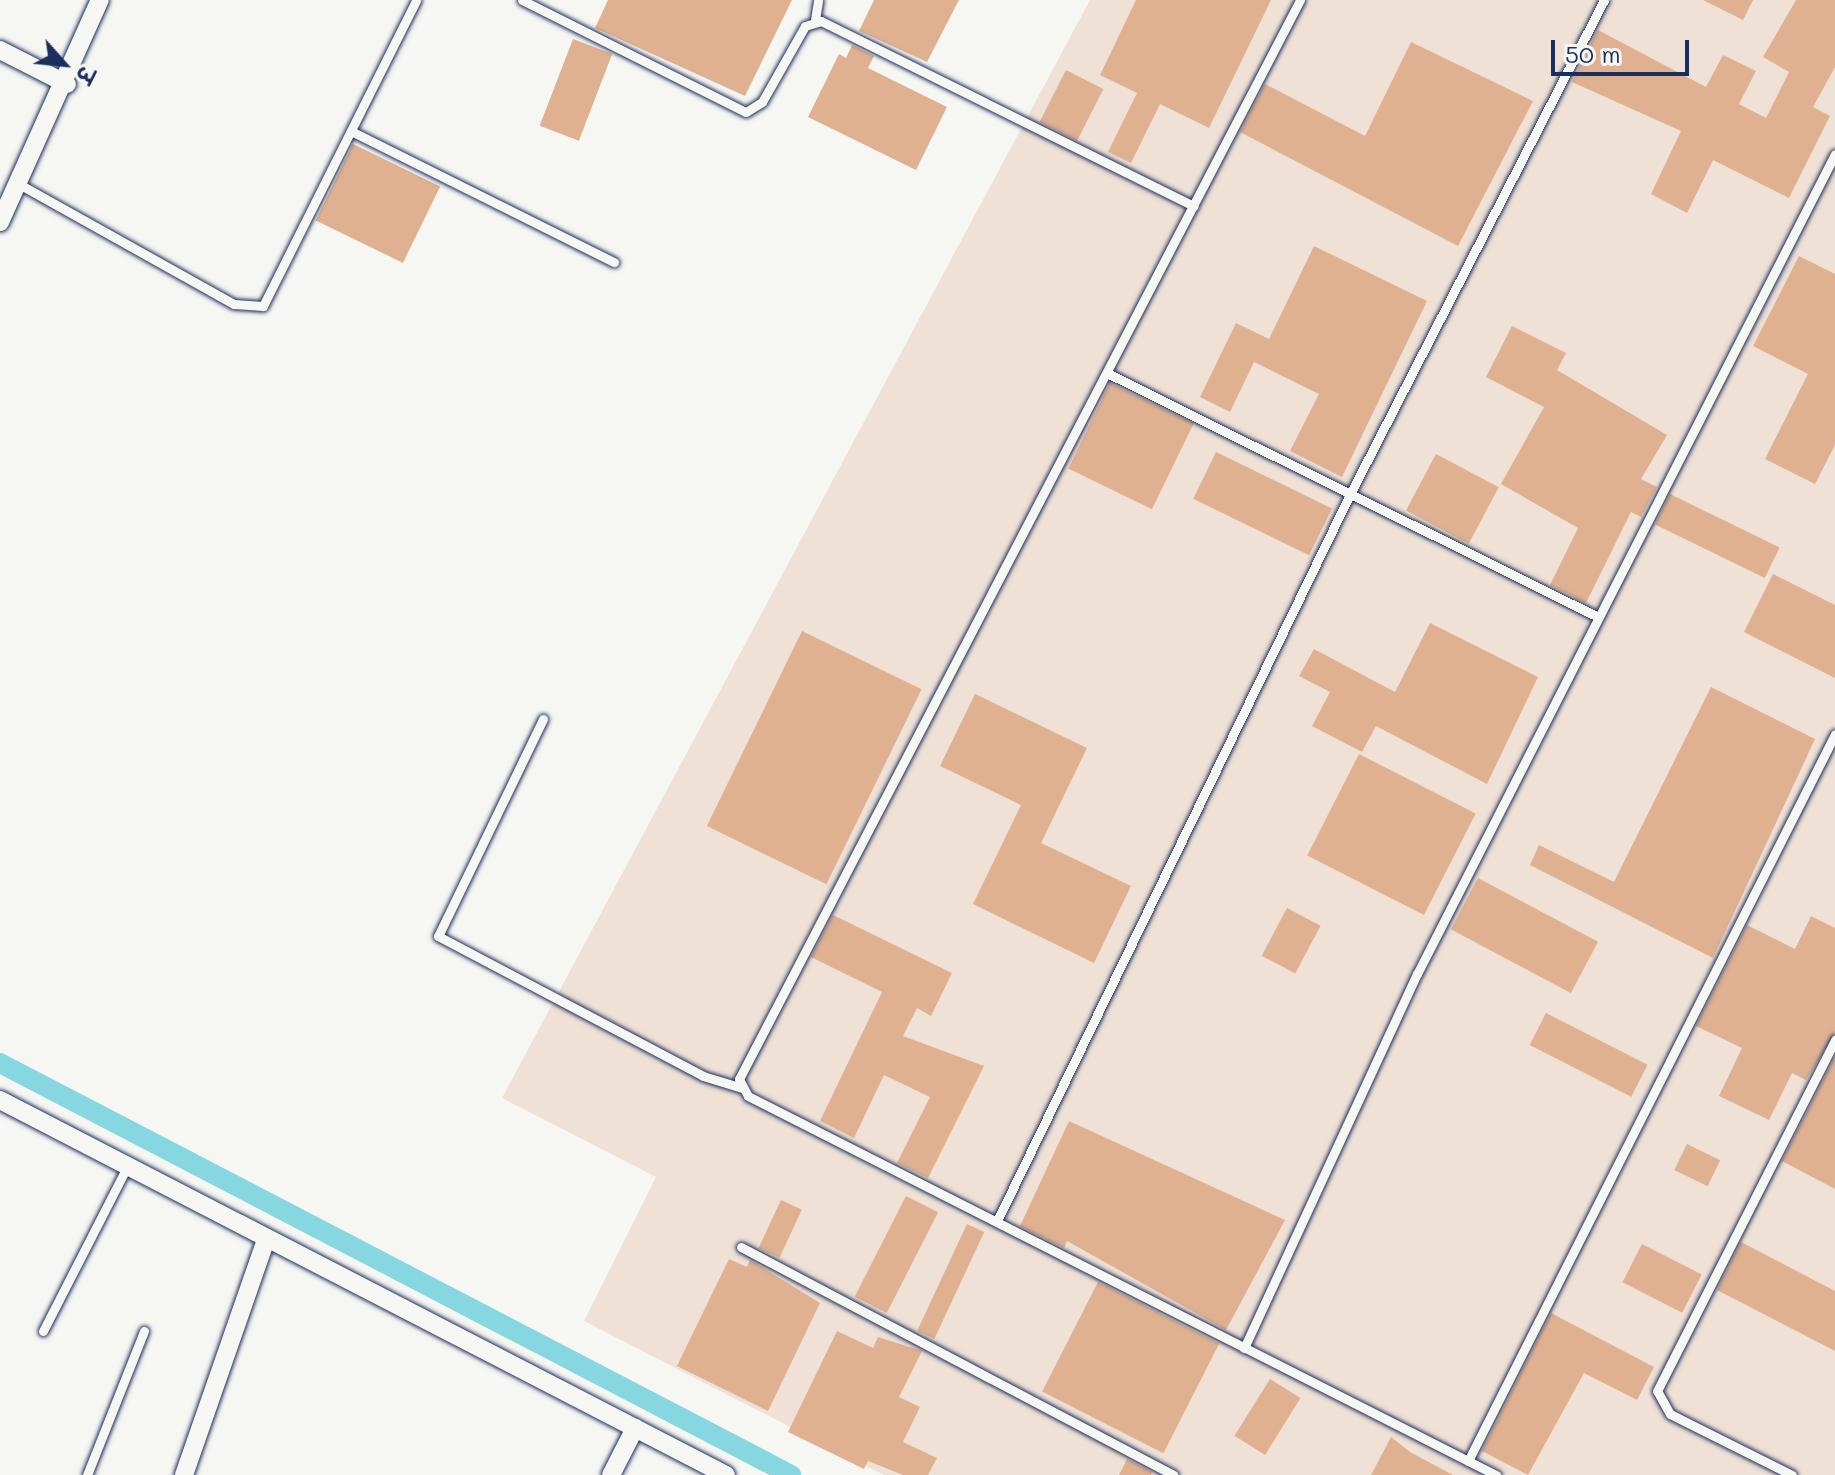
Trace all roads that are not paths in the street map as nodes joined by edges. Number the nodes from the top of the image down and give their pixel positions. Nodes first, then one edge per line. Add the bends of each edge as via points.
1 (100, 0) edge
2 (416, 0) edge
3 (522, 0) edge
4 (818, 0) edge
5 (1300, 0) edge
6 (1604, 0) edge
7 (815, 20) junction
8 (0, 50) edge
9 (67, 84) junction
10 (351, 131) junction
11 (1835, 154) edge
12 (19, 184) junction
13 (1194, 206) junction
14 (0, 222) edge
15 (614, 262) dead end
16 (1107, 373) junction
17 (1349, 496) junction
18 (1598, 617) junction
19 (543, 719) dead end
20 (1835, 734) edge
21 (1835, 1040) edge
22 (740, 1087) junction
23 (0, 1100) edge
24 (127, 1167) junction
25 (997, 1221) junction
26 (266, 1239) junction
27 (741, 1247) dead end
28 (43, 1331) dead end
29 (144, 1331) dead end
30 (1244, 1348) junction
31 (635, 1428) junction
32 (1468, 1461) junction
33 (87, 1475) edge
34 (184, 1475) edge
35 (611, 1475) edge
36 (726, 1475) edge
37 (1174, 1475) edge
38 (1496, 1475) edge
39 (1792, 1475) edge

1 - 9 street
2 - 10 lane
3 - 7 lane via 746,112 762,102 805,26
4 - 7 lane
5 - 13 lane
6 - 17 lane
7 - 13 lane
8 - 9 street
9 - 12 street
10 - 12 lane via 268,298 255,309 234,304
10 - 15 lane
11 - 18 lane
12 - 14 street
13 - 16 lane
16 - 17 lane
16 - 22 lane via 741,1071
17 - 18 lane
17 - 25 lane
18 - 30 lane via 1331,1149
19 - 22 lane via 438,936 703,1076
20 - 32 lane
21 - 39 lane via 1657,1391 1670,1414
22 - 25 lane
23 - 24 street
24 - 26 street
24 - 28 lane
25 - 30 lane
26 - 31 street
26 - 34 street
27 - 37 lane
29 - 33 lane
30 - 32 lane
31 - 35 street
31 - 36 street
32 - 38 lane

